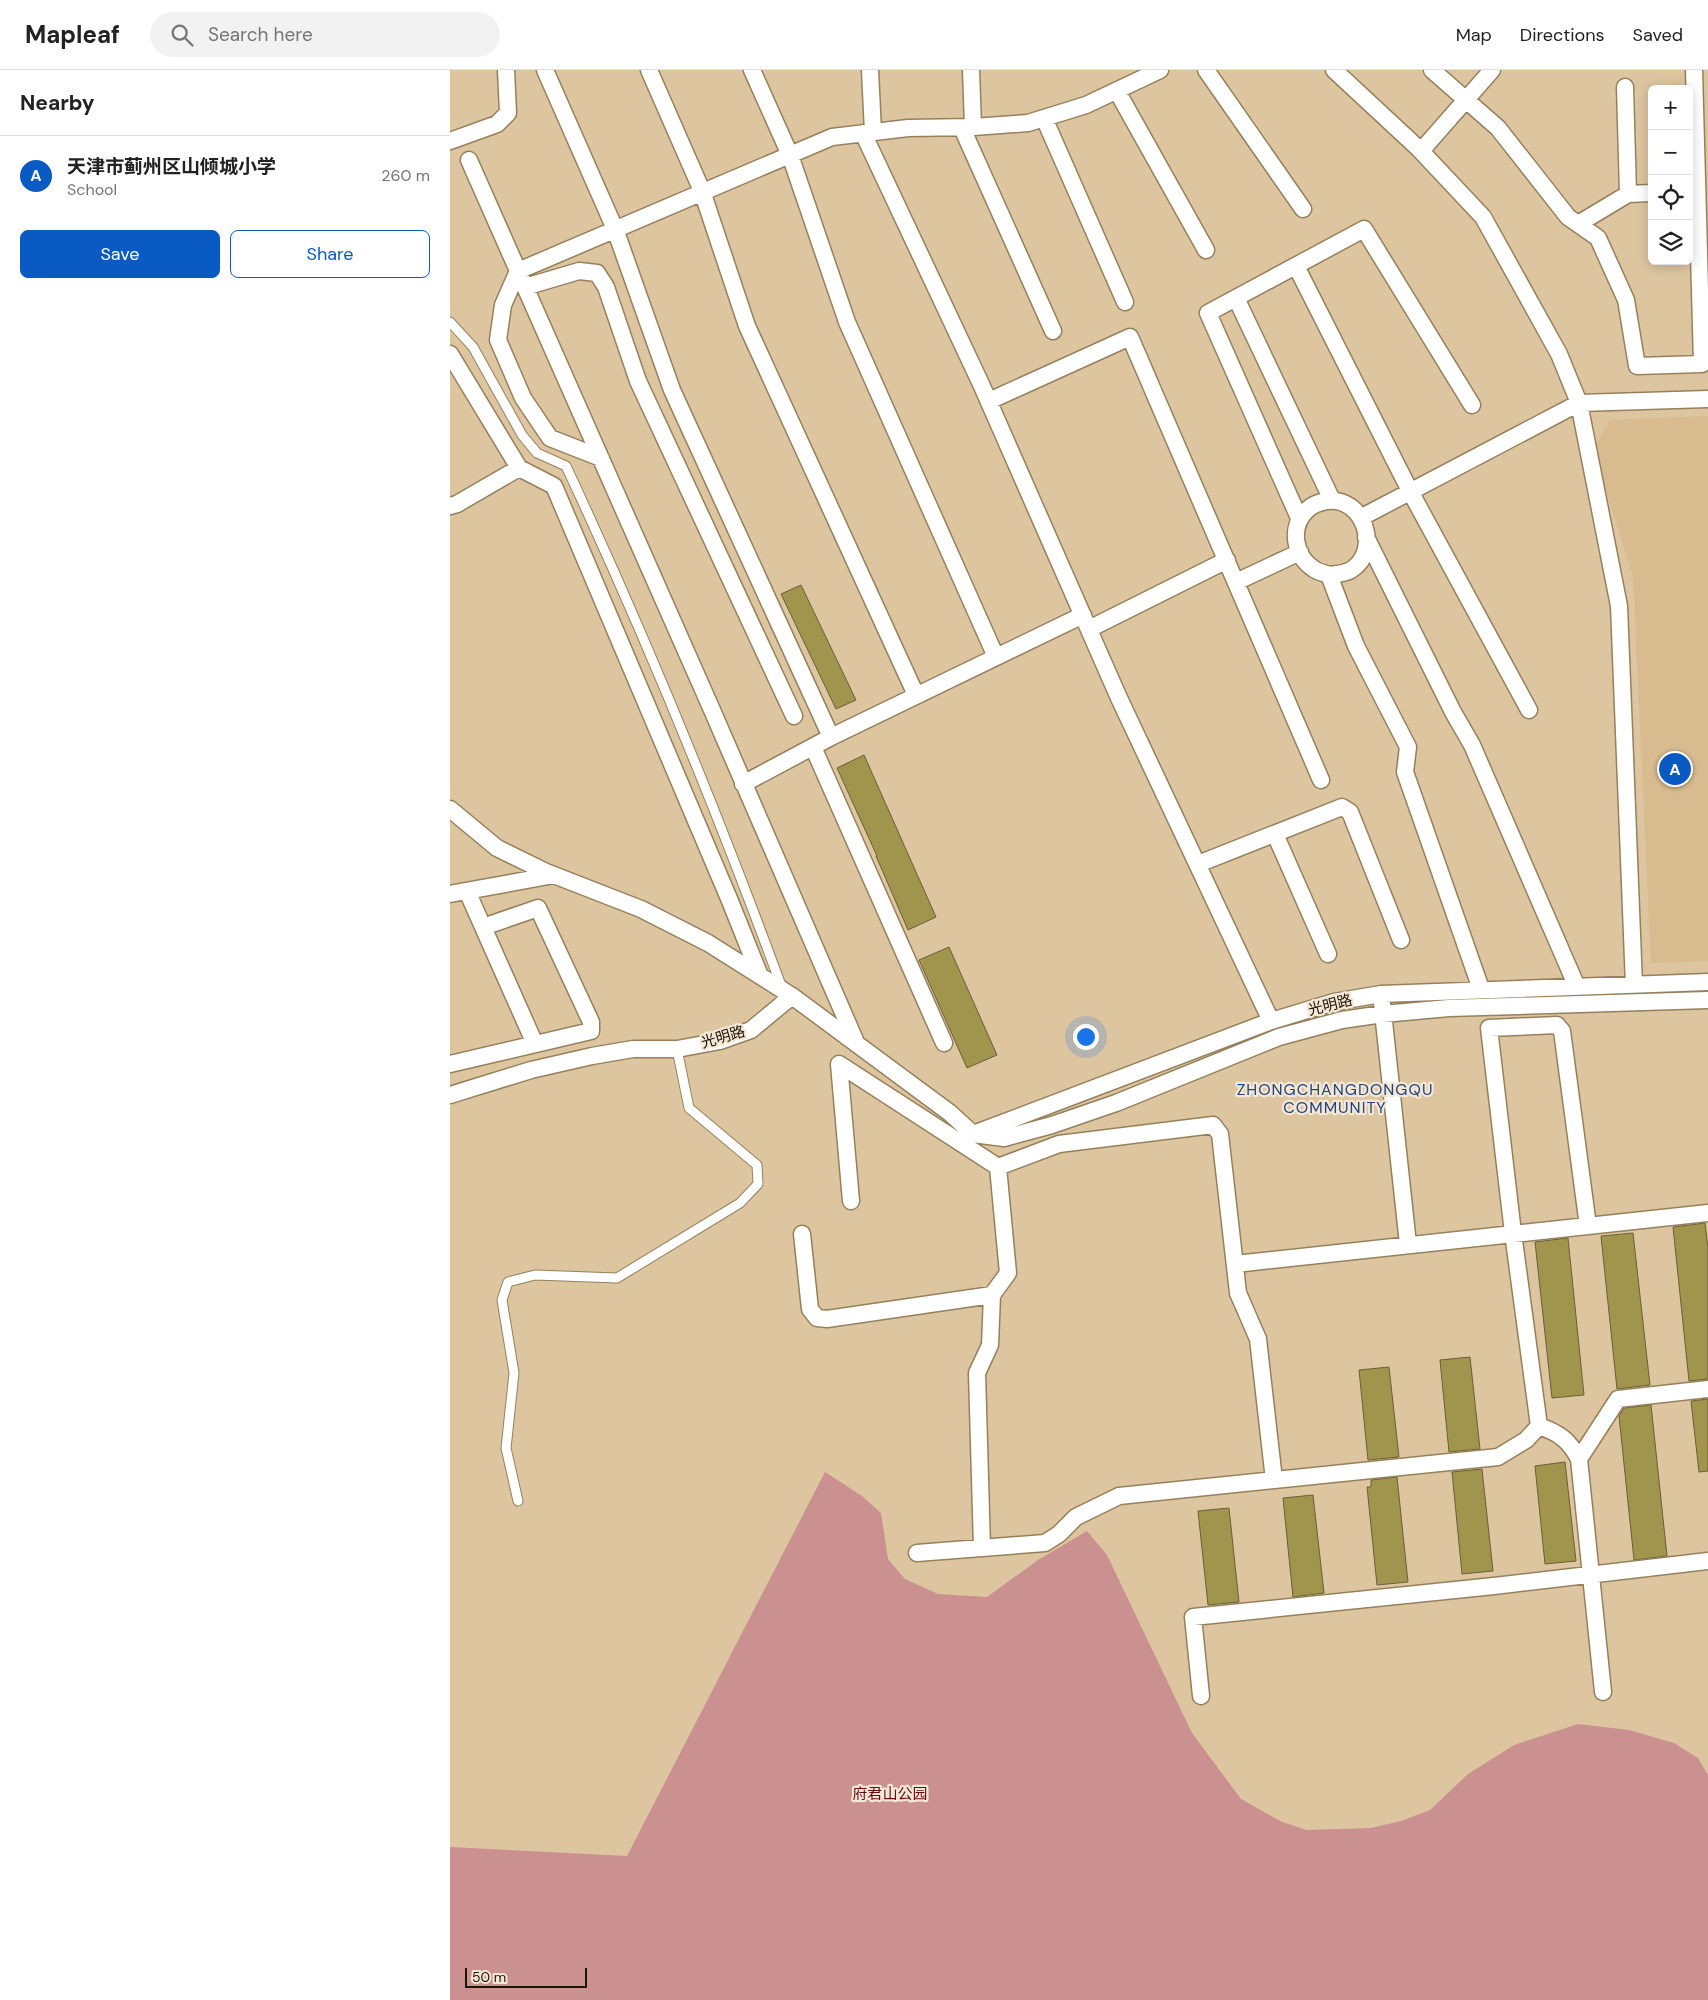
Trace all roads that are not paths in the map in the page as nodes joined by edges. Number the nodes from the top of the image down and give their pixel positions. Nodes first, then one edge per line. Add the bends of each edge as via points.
1 (506, 70) edge
2 (546, 70) edge
3 (649, 70) edge
4 (752, 70) edge
5 (870, 70) edge
6 (971, 70) edge
7 (1160, 70) edge
8 (1206, 70) edge
9 (1334, 70) edge
10 (1432, 70) edge
11 (1492, 70) edge
12 (1694, 70) edge
13 (1625, 87) dead end
14 (1117, 91) junction
15 (1465, 99) junction
16 (1044, 118) junction
17 (968, 127) junction
18 (868, 133) junction
19 (450, 141) edge
20 (1421, 151) junction
21 (790, 154) junction
22 (469, 160) dead end
23 (1693, 191) edge
24 (702, 192) junction
25 (1648, 193) edge
26 (1628, 194) junction
27 (1303, 209) dead end
28 (1578, 224) junction
29 (614, 230) junction
30 (1206, 250) dead end
31 (1296, 266) junction
32 (518, 271) junction
33 (525, 287) junction
34 (1236, 298) junction
35 (1125, 302) dead end
36 (450, 322) edge
37 (1053, 331) dead end
38 (450, 354) edge
39 (1708, 399) edge
40 (989, 401) junction
41 (1579, 403) junction
42 (1472, 405) dead end
43 (601, 458) junction
44 (519, 468) junction
45 (1410, 492) junction
46 (1332, 500) junction
47 (450, 506) edge
48 (1362, 517) junction
49 (1299, 518) junction
50 (1366, 537) junction
51 (1300, 552) junction
52 (1226, 560) junction
53 (1329, 575) junction
54 (1236, 582) junction
55 (1086, 622) junction
56 (996, 657) junction
57 (916, 695) junction
58 (1529, 710) dead end
59 (794, 716) dead end
60 (831, 737) junction
61 (813, 747) junction
62 (1321, 780) dead end
63 (743, 784) junction
64 (450, 809) edge
65 (1275, 834) junction
66 (1198, 864) junction
67 (554, 875) junction
68 (467, 891) junction
69 (450, 894) edge
70 (483, 927) junction
71 (1401, 940) dead end
72 (1328, 954) dead end
73 (760, 976) junction
74 (1708, 982) edge
75 (1634, 985) junction
76 (1578, 987) junction
77 (1481, 989) junction
78 (788, 993) junction
79 (1381, 994) junction
80 (1708, 1000) edge
81 (1383, 1014) junction
82 (1271, 1021) junction
83 (856, 1042) junction
84 (944, 1042) dead end
85 (535, 1044) junction
86 (677, 1049) junction
87 (450, 1064) edge
88 (450, 1095) edge
89 (973, 1134) junction
90 (998, 1167) junction
91 (850, 1201) dead end
92 (1708, 1213) edge
93 (1588, 1226) junction
94 (1513, 1233) junction
95 (802, 1234) dead end
96 (1408, 1244) junction
97 (1235, 1264) junction
98 (992, 1295) junction
99 (1708, 1389) edge
100 (1539, 1426) junction
101 (1579, 1458) junction
102 (1274, 1480) junction
103 (518, 1502) dead end
104 (982, 1548) junction
105 (917, 1553) dead end
106 (1708, 1561) edge
107 (1591, 1575) junction
108 (1603, 1692) dead end
109 (1201, 1696) dead end

1 - 19 street via 508,113 497,124
2 - 29 street
3 - 24 street
4 - 21 street
5 - 18 street
6 - 17 street
7 - 14 street
8 - 27 street
9 - 20 street
10 - 15 street
11 - 15 street
12 - 23 street
13 - 26 street
14 - 16 street
14 - 30 street
15 - 20 street
15 - 28 street via 1498,128 1568,217
16 - 17 street via 1028,123
16 - 35 street
17 - 18 street via 908,128
17 - 37 street
18 - 21 street via 832,137
18 - 40 street
20 - 41 street via 1483,217 1559,354
21 - 24 street
21 - 56 street via 847,322
22 - 32 street
23 - 28 street via 1702,364 1637,366 1626,300 1598,238
24 - 29 street
24 - 57 street via 747,326
25 - 26 street
26 - 28 street
29 - 32 street
29 - 60 street via 672,390
31 - 34 street
31 - 42 street via 1364,230
31 - 45 street
32 - 33 street
32 - 43 street via 502,305 498,340 523,398 550,438
33 - 43 street
33 - 59 street via 579,271 597,273 606,287 638,381
34 - 46 street
34 - 49 street via 1208,313
36 - 78 lane via 473,347 522,435 537,453 566,466 607,554 720,821
38 - 44 street
39 - 41 street
40 - 52 street via 1130,337
40 - 55 street
41 - 45 street
41 - 75 street via 1619,606
43 - 63 street
44 - 47 street
44 - 73 street via 554,486
45 - 48 street
45 - 58 street
46 - 48 street via 1350,505
46 - 49 street via 1308,509
48 - 50 street
49 - 51 street via 1295,532
50 - 53 street via 1361,561 1351,570
50 - 76 street via 1472,745
51 - 53 street via 1304,561 1315,570
51 - 54 street
52 - 54 street
52 - 55 street
53 - 77 street via 1356,646 1408,747 1405,772
54 - 62 street
55 - 56 street
55 - 66 street
56 - 57 street
57 - 60 street
60 - 61 street
61 - 63 street
61 - 84 street
63 - 83 street
64 - 67 street via 497,848
65 - 66 street
65 - 71 street via 1342,808 1350,812
65 - 72 street
66 - 82 street
67 - 68 street
67 - 73 street via 641,909
68 - 69 street
68 - 70 street
70 - 85 street
70 - 85 street via 538,908 591,1022 591,1031
73 - 78 street
74 - 75 street, 光明路
75 - 76 street, 光明路
76 - 77 street, 光明路
77 - 79 street, 光明路
78 - 83 street
78 - 86 street, 光明路 via 751,1030 720,1041
79 - 81 street
79 - 82 street, 光明路 via 1334,1002
80 - 81 street, 光明路 via 1449,1008
81 - 89 street, 光明路 via 1278,1036 1125,1099 1052,1125 1004,1138
81 - 96 street
82 - 89 street, 光明路
83 - 89 street
85 - 87 street
86 - 88 street, 光明路 via 632,1049 592,1056 531,1070
86 - 103 lane via 689,1108 757,1165 758,1184 740,1203 617,1278 535,1275 508,1282 502,1300 514,1373 506,1448
90 - 91 street via 839,1064
90 - 97 street via 1059,1144 1213,1125 1220,1134
90 - 98 street via 1008,1273
92 - 93 street
93 - 94 street
93 - 94 street via 1562,1031 1557,1025 1489,1028
94 - 96 street
94 - 100 street
95 - 98 street via 810,1309 817,1318
96 - 97 street
97 - 102 street via 1238,1293 1258,1339
98 - 104 street via 990,1345 977,1373
99 - 101 street via 1618,1399
100 - 101 street via 1556,1432
100 - 102 street via 1526,1440 1498,1457
101 - 107 street
102 - 104 street via 1119,1496 1076,1517 1045,1543
104 - 105 street
106 - 107 street
107 - 108 street
107 - 109 street via 1194,1617

